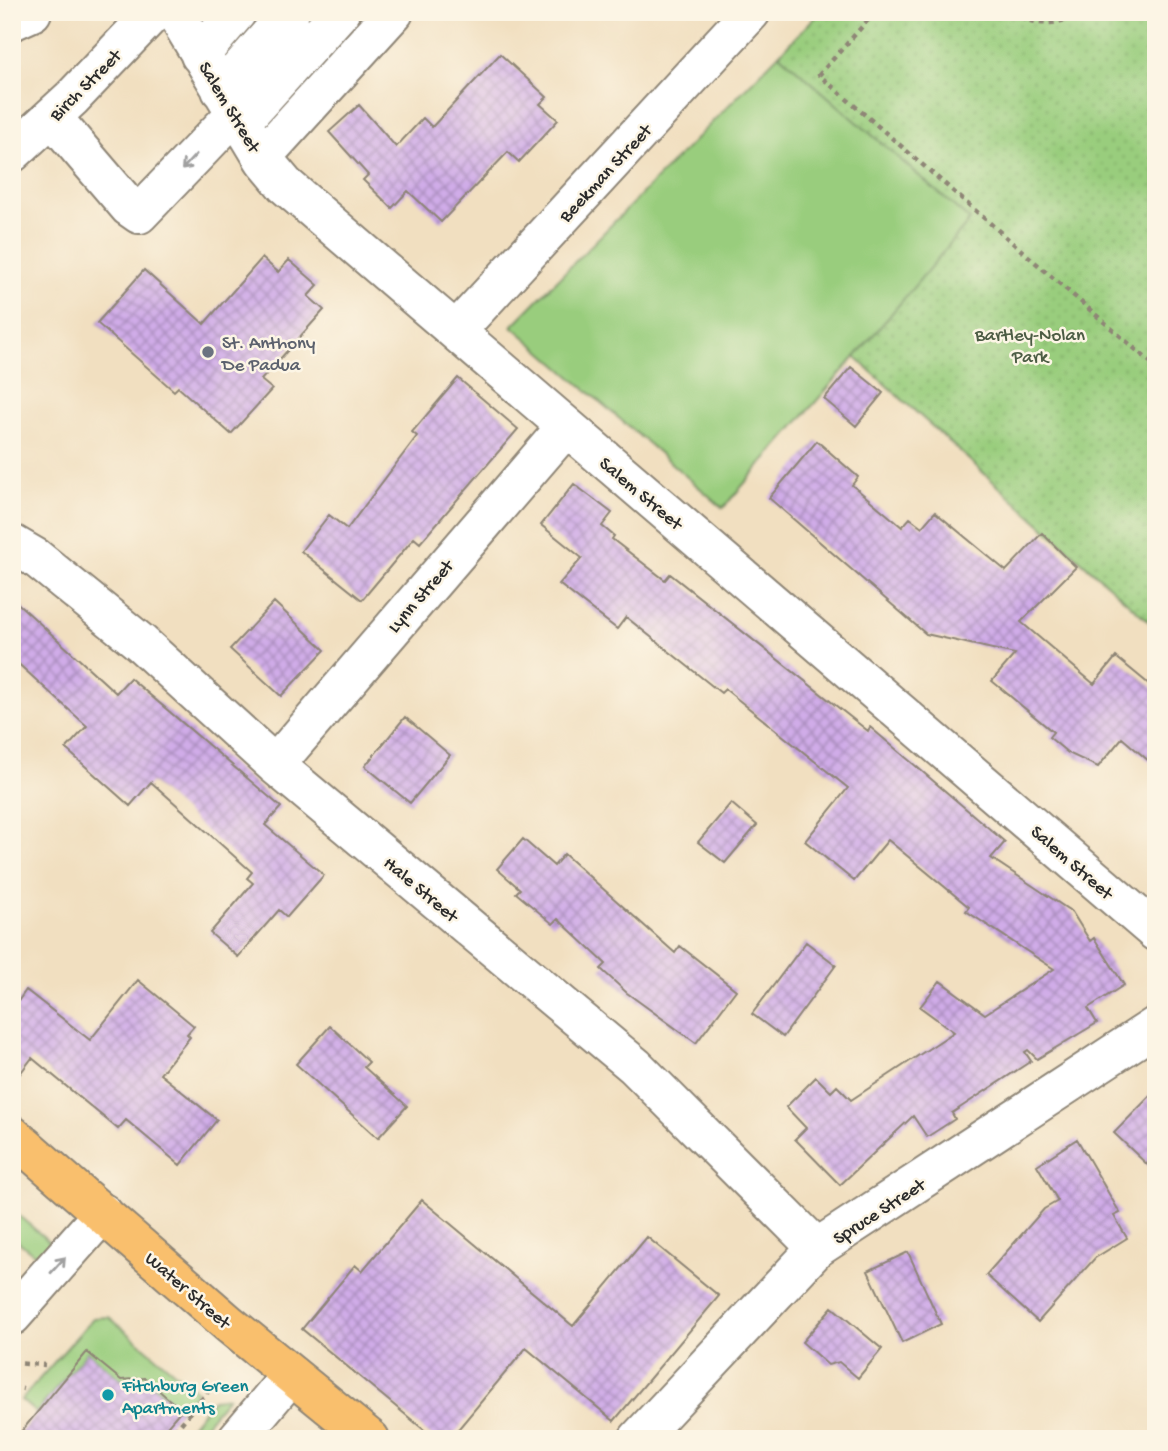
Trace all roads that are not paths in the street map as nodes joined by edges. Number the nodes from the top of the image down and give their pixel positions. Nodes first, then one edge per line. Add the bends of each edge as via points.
1 (32, 12) edge
2 (154, 12) edge
3 (175, 12) edge
4 (237, 12) edge
5 (266, 12) edge
6 (290, 12) edge
7 (317, 12) edge
8 (340, 12) edge
9 (366, 12) edge
10 (394, 12) edge
11 (751, 12) edge
12 (12, 21) edge
13 (232, 107) junction
14 (52, 117) junction
15 (12, 153) edge
16 (456, 331) junction
17 (566, 427) junction
18 (12, 544) edge
19 (275, 765) junction
20 (1156, 932) edge
21 (1156, 1026) edge
22 (13, 1136) edge
23 (103, 1213) junction
24 (817, 1248) junction
25 (12, 1316) edge
26 (291, 1374) junction
27 (237, 1439) edge
28 (370, 1439) edge
29 (638, 1439) edge

1 - 12 street
2 - 14 street, Birch Street
3 - 13 street, Salem Street
4 - 13 street
5 - 13 street
6 - 13 street
7 - 13 street
8 - 13 street
9 - 13 street
10 - 13 street
11 - 16 street, Beekman Street
13 -> 14 street via 139,214
13 - 16 street, Salem Street via 285,185
14 - 15 street, Birch Street
16 - 17 street, Salem Street
17 - 19 street, Lynn Street
17 - 20 street, Salem Street
18 - 19 street, Hale Street via 36,558 141,643
19 - 24 street, Hale Street via 635,1066
21 - 24 street, Spruce Street
22 - 23 highway, Water Street
25 -> 23 street
23 - 26 highway, Water Street
24 - 29 street, Spruce Street
26 - 27 street
26 - 28 highway, Water Street

